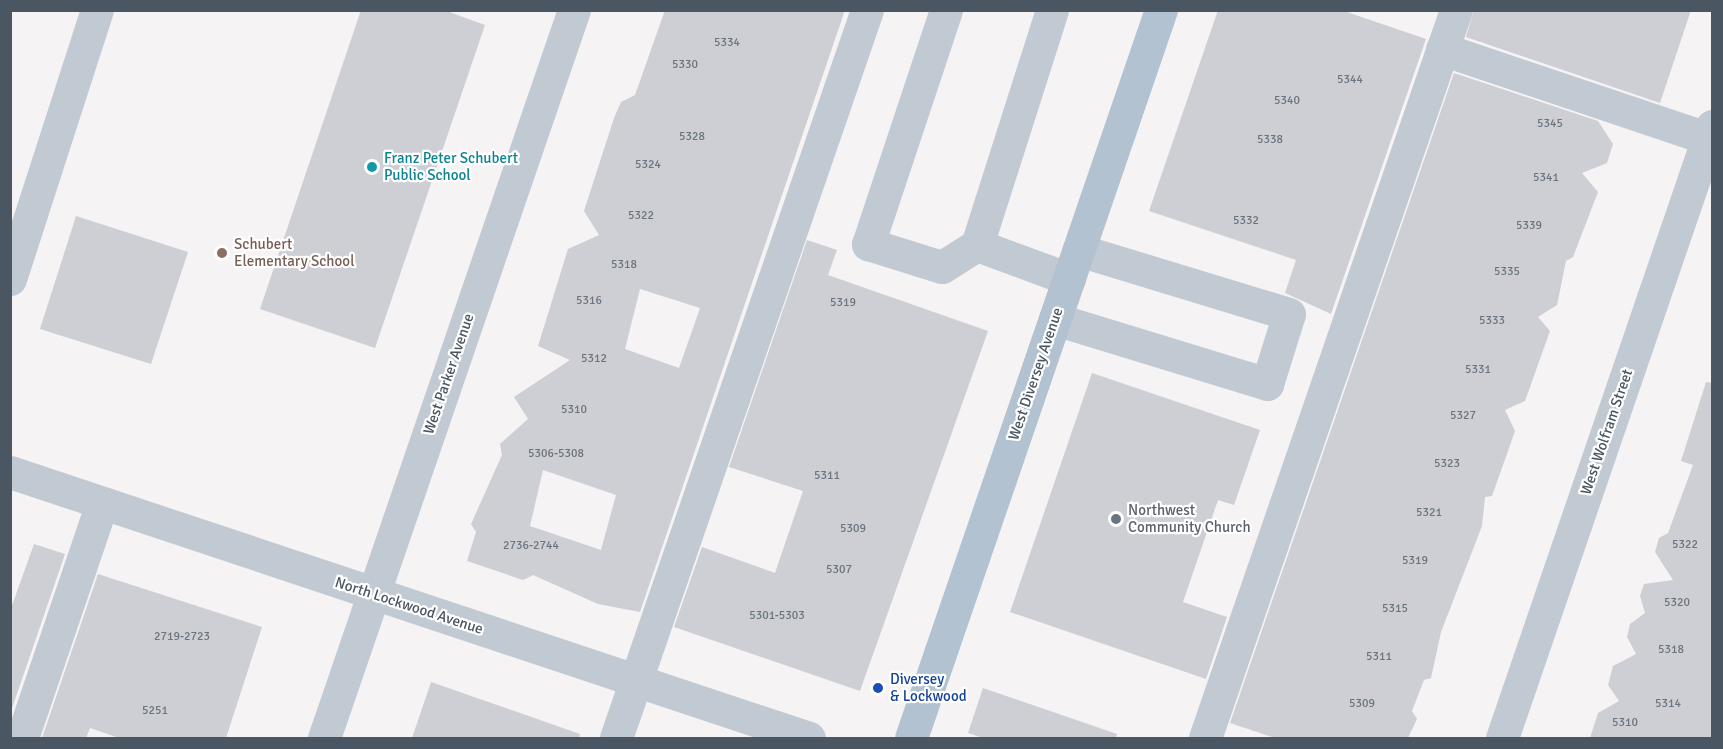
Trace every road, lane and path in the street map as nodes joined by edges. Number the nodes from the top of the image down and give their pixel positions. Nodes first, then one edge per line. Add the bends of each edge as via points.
1 (98, 10) edge
2 (574, 10) edge
3 (867, 10) edge
4 (946, 10) edge
5 (1052, 10) edge
6 (1161, 10) edge
7 (1456, 10) edge
8 (1442, 49) junction
9 (1711, 134) edge
10 (977, 245) junction
11 (1074, 264) junction
12 (10, 279) edge
13 (1055, 319) junction
14 (10, 472) edge
15 (102, 503) junction
16 (373, 594) junction
17 (636, 681) junction
18 (22, 738) edge
19 (324, 738) edge
20 (616, 738) edge
21 (809, 738) edge
22 (911, 738) edge
23 (1205, 738) edge
24 (1502, 738) edge

1 - 12 street
2 - 16 street, West Parker Avenue
3 - 17 street
4 - 10 street via 868,244 942,267
5 - 10 street
6 - 11 main road, West Diversey Avenue
7 - 8 street
8 - 9 street
8 - 23 street
9 - 24 street, West Wolfram Street
10 - 11 street
11 - 13 main road, West Diversey Avenue
11 - 13 street via 1289,314 1267,384
13 - 22 main road, West Diversey Avenue
14 - 15 street, North Lockwood Avenue
15 - 16 street, North Lockwood Avenue
15 - 18 street
16 - 17 street, North Lockwood Avenue
16 - 19 street, West Parker Avenue
17 - 20 street
17 - 21 street, North Lockwood Avenue

